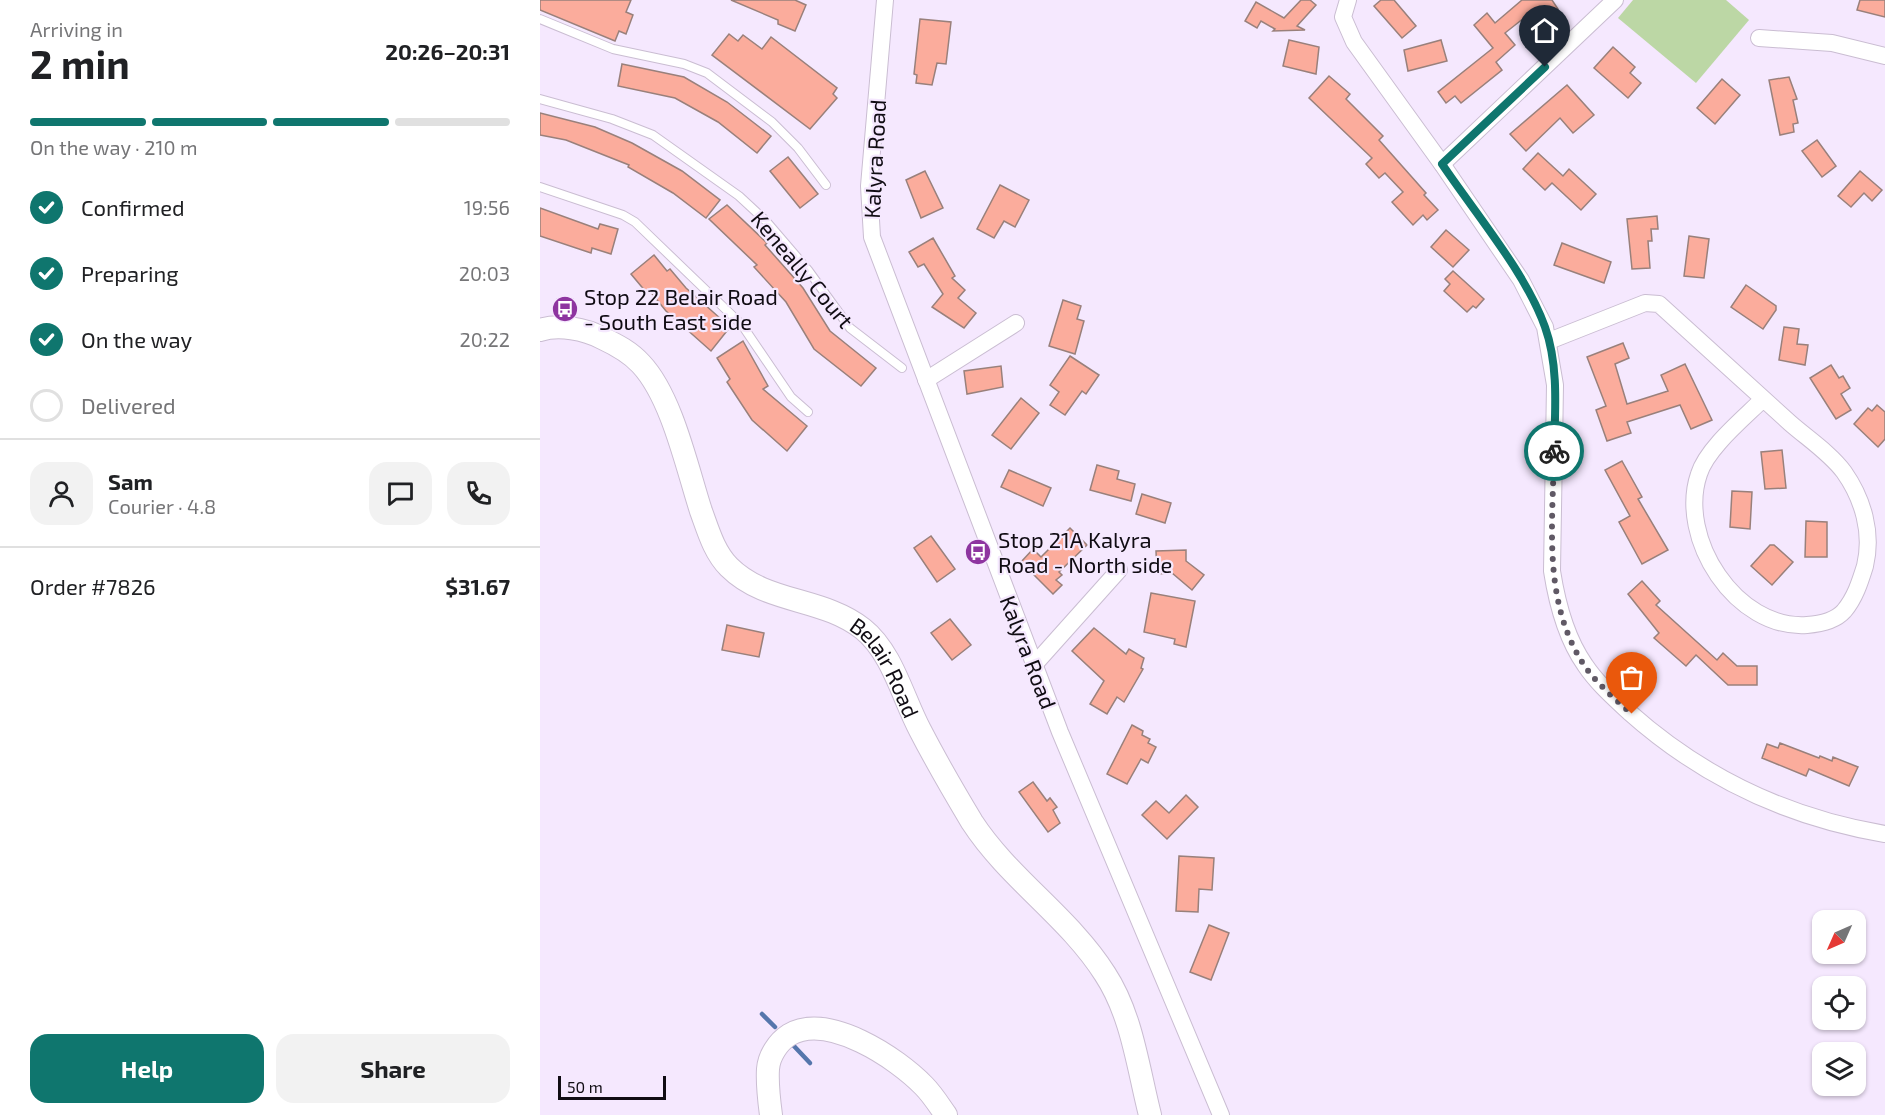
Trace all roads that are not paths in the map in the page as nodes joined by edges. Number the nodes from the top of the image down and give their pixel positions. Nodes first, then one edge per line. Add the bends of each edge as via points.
1 (885, 0) edge
2 (1348, 0) edge
3 (1615, 0) edge
4 (540, 19) edge
5 (1759, 38) dead end
6 (1885, 56) edge
7 (540, 99) edge
8 (1442, 164) junction
9 (826, 185) dead end
10 (540, 187) edge
11 (1016, 323) dead end
12 (540, 330) edge
13 (1548, 341) junction
14 (902, 368) dead end
15 (926, 380) junction
16 (1763, 399) junction
17 (808, 412) dead end
18 (1119, 570) dead end
19 (1034, 665) junction
20 (1885, 834) edge
21 (771, 1115) edge
22 (946, 1115) edge
23 (1150, 1115) edge
24 (1221, 1115) edge

1 - 15 street, Kalyra Road via 869,186 870,223 875,246
2 - 8 street via 1343,17 1353,42
3 - 8 street
4 - 9 lane via 613,49 708,73 772,122
5 - 6 street via 1832,43
7 - 14 lane, Keneally Court via 653,135 739,196 766,221 850,327
8 - 13 street via 1521,280
10 - 17 lane via 635,222 742,325 791,397
11 - 15 street
12 - 23 main road, Belair Road via 563,328 594,334 623,348 642,365 663,395 711,539 728,566 754,588 832,612 862,628 878,645 919,729 974,824 1016,876 1075,935 1105,974 1123,1009
13 - 16 street via 1645,303 1659,304
13 - 20 street via 1555,385 1552,571 1569,635 1584,665 1604,690 1646,727 1711,774 1765,800 1853,829
15 - 19 street, Kalyra Road
16 - 16 street via 1708,456 1699,474 1695,496 1702,548 1713,570 1748,607 1799,626 1823,624 1843,612 1857,590 1868,534 1861,501 1843,471
18 - 19 street
19 - 24 street, Kalyra Road via 1084,794 1136,908
21 - 22 main road via 768,1068 774,1051 797,1031 825,1030 861,1041 889,1058 924,1086

